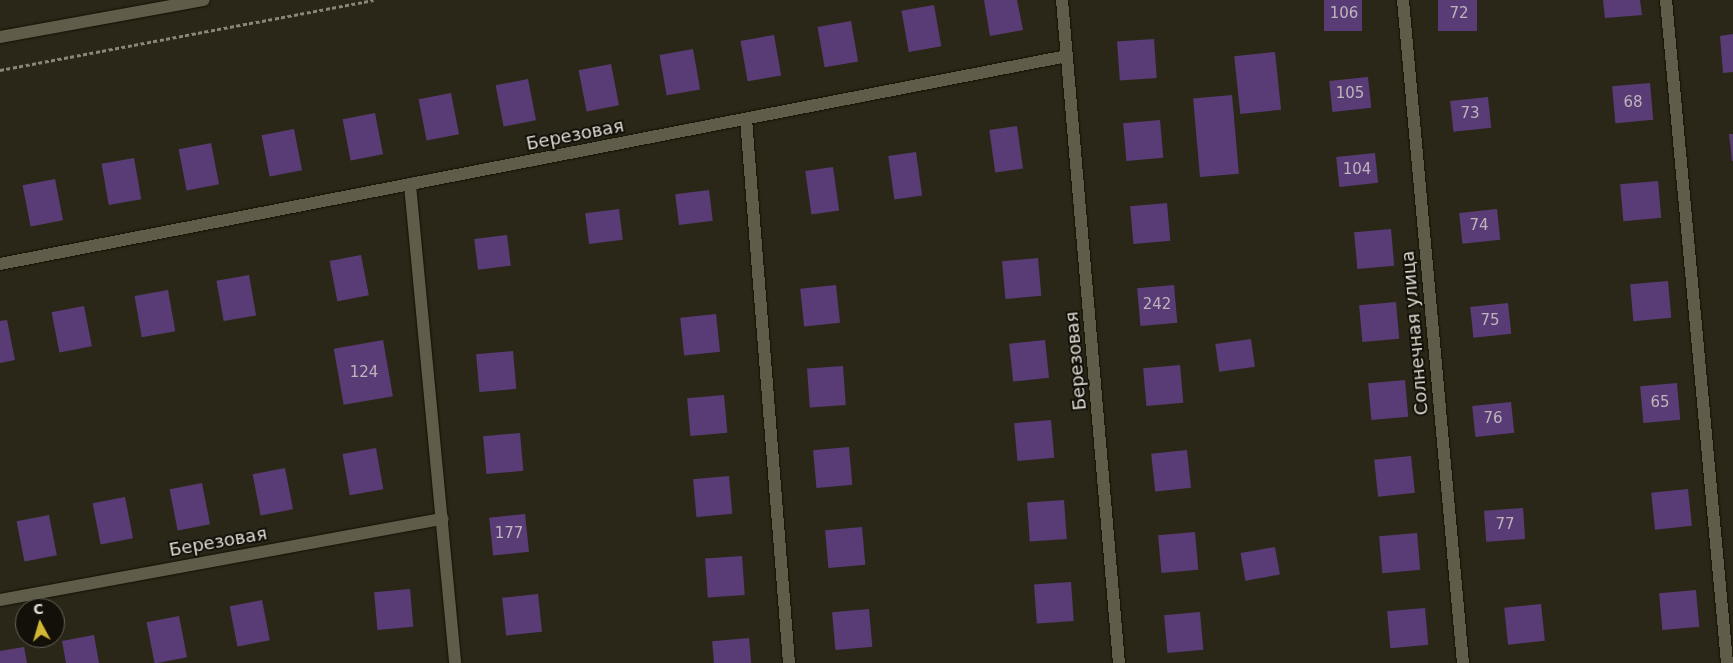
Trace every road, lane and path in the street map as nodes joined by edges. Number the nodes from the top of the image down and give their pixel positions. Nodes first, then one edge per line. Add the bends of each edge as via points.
1 (204, 0) edge
2 (374, 0) edge
3 (1062, 0) edge
4 (1403, 0) edge
5 (1666, 0) edge
6 (0, 37) edge
7 (1067, 56) junction
8 (0, 70) edge
9 (746, 119) junction
10 (410, 185) junction
11 (0, 264) edge
12 (442, 519) junction
13 (0, 600) edge
14 (455, 663) edge
15 (789, 663) edge
16 (1120, 663) edge
17 (1463, 663) edge
18 (1727, 663) edge

1 - 6 street
2 - 8 path
3 - 7 street, Березовая
4 - 17 street, Солнечная улица
5 - 18 street
7 - 9 street, Березовая
7 - 16 street, Березовая
9 - 10 street, Березовая
9 - 15 street
10 - 11 street, Березовая
10 - 12 street
12 - 13 street, Березовая
12 - 14 street

